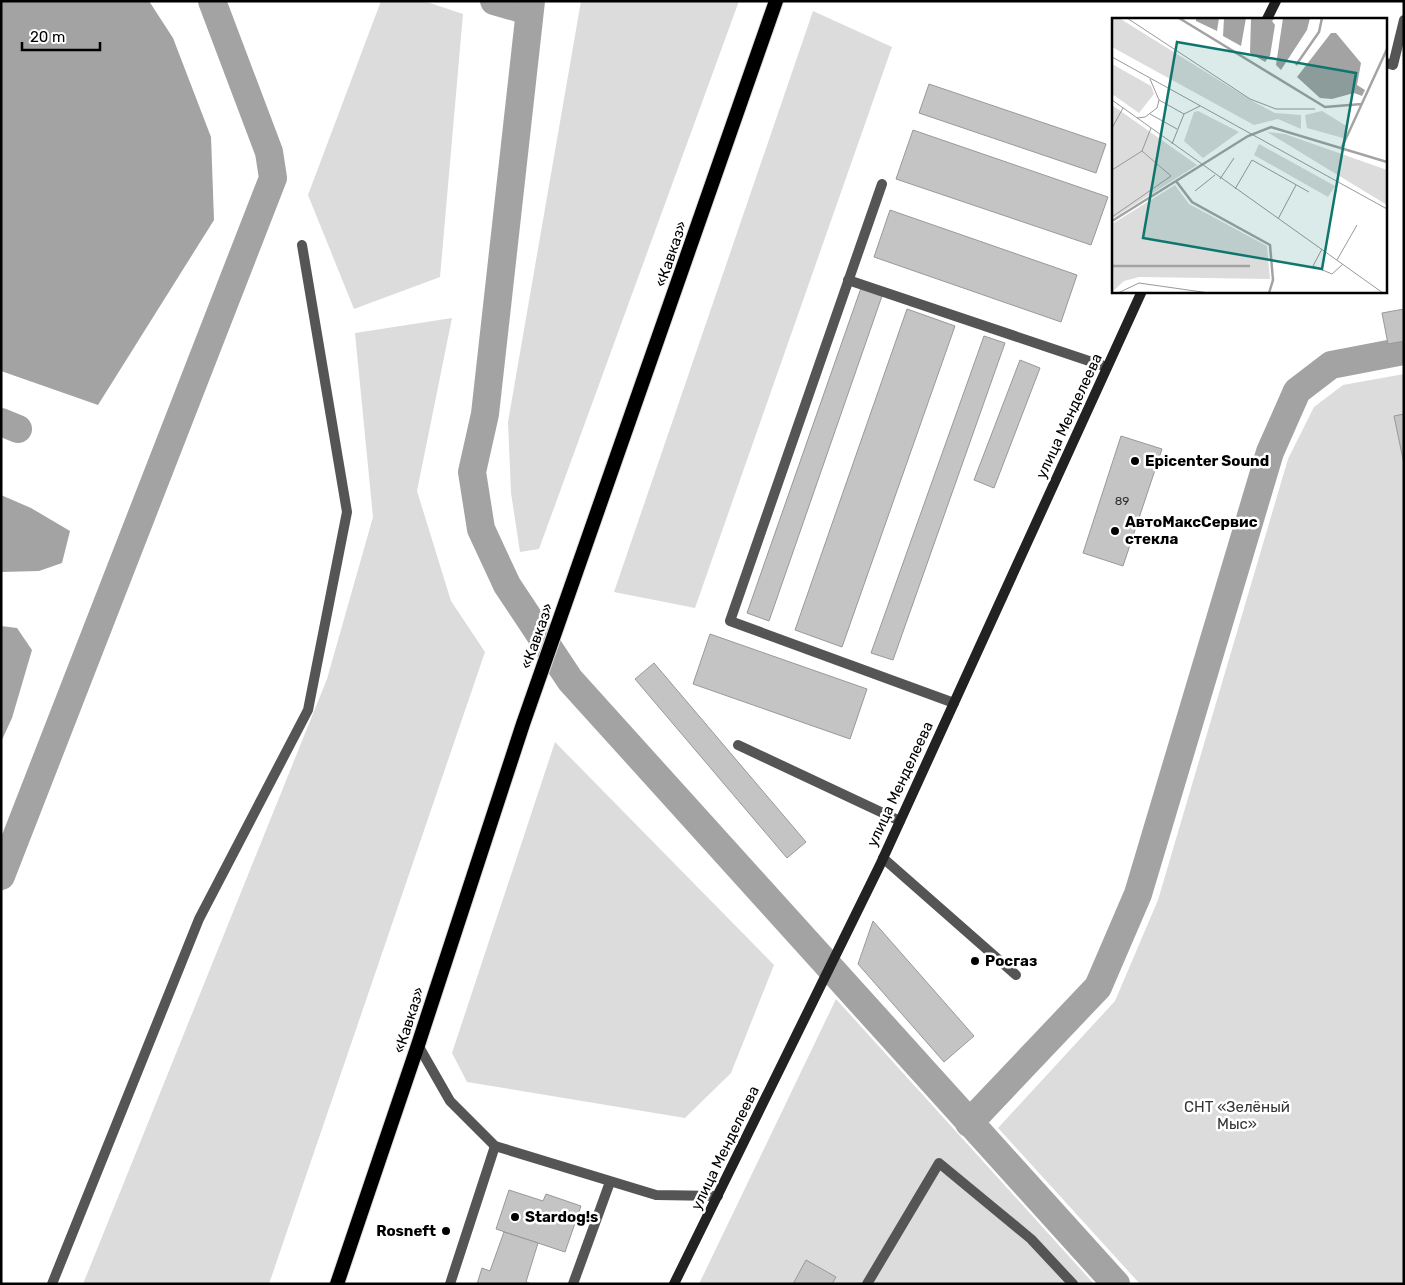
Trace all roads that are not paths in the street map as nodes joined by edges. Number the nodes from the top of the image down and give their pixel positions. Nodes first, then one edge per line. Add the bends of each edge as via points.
1 (776, 1) edge
2 (1276, 1) edge
3 (1268, 18) edge
4 (1404, 20) edge
5 (1388, 64) edge
6 (882, 184) dead end
7 (302, 245) dead end
8 (848, 280) junction
9 (1142, 292) edge
10 (1108, 367) junction
11 (954, 703) junction
12 (738, 745) dead end
13 (900, 821) junction
14 (881, 862) junction
15 (1016, 975) dead end
16 (418, 1045) junction
17 (495, 1146) junction
18 (610, 1182) junction
19 (718, 1196) junction
20 (52, 1284) edge
21 (337, 1284) edge
22 (450, 1284) edge
23 (573, 1284) edge
24 (674, 1284) edge
25 (866, 1284) edge
26 (1074, 1284) edge

1 - 16 highway, «Кавказ» via 523,724
2 - 3 main road
4 - 5 lane via 1393,65
6 - 8 lane
7 - 20 lane via 347,512 308,710 199,919
8 - 10 lane
8 - 11 lane via 730,621
9 - 10 main road, улица Менделеева
10 - 11 main road, улица Менделеева
11 - 13 main road, улица Менделеева
12 - 13 lane
13 - 14 main road, улица Менделеева
14 - 15 lane
14 - 19 main road, улица Менделеева
16 - 17 lane via 450,1101
16 - 21 highway, «Кавказ»
17 - 18 lane
17 - 22 lane
18 - 19 lane via 656,1194
18 - 23 lane
19 - 24 main road, улица Менделеева
25 - 26 lane via 939,1164 1031,1239

